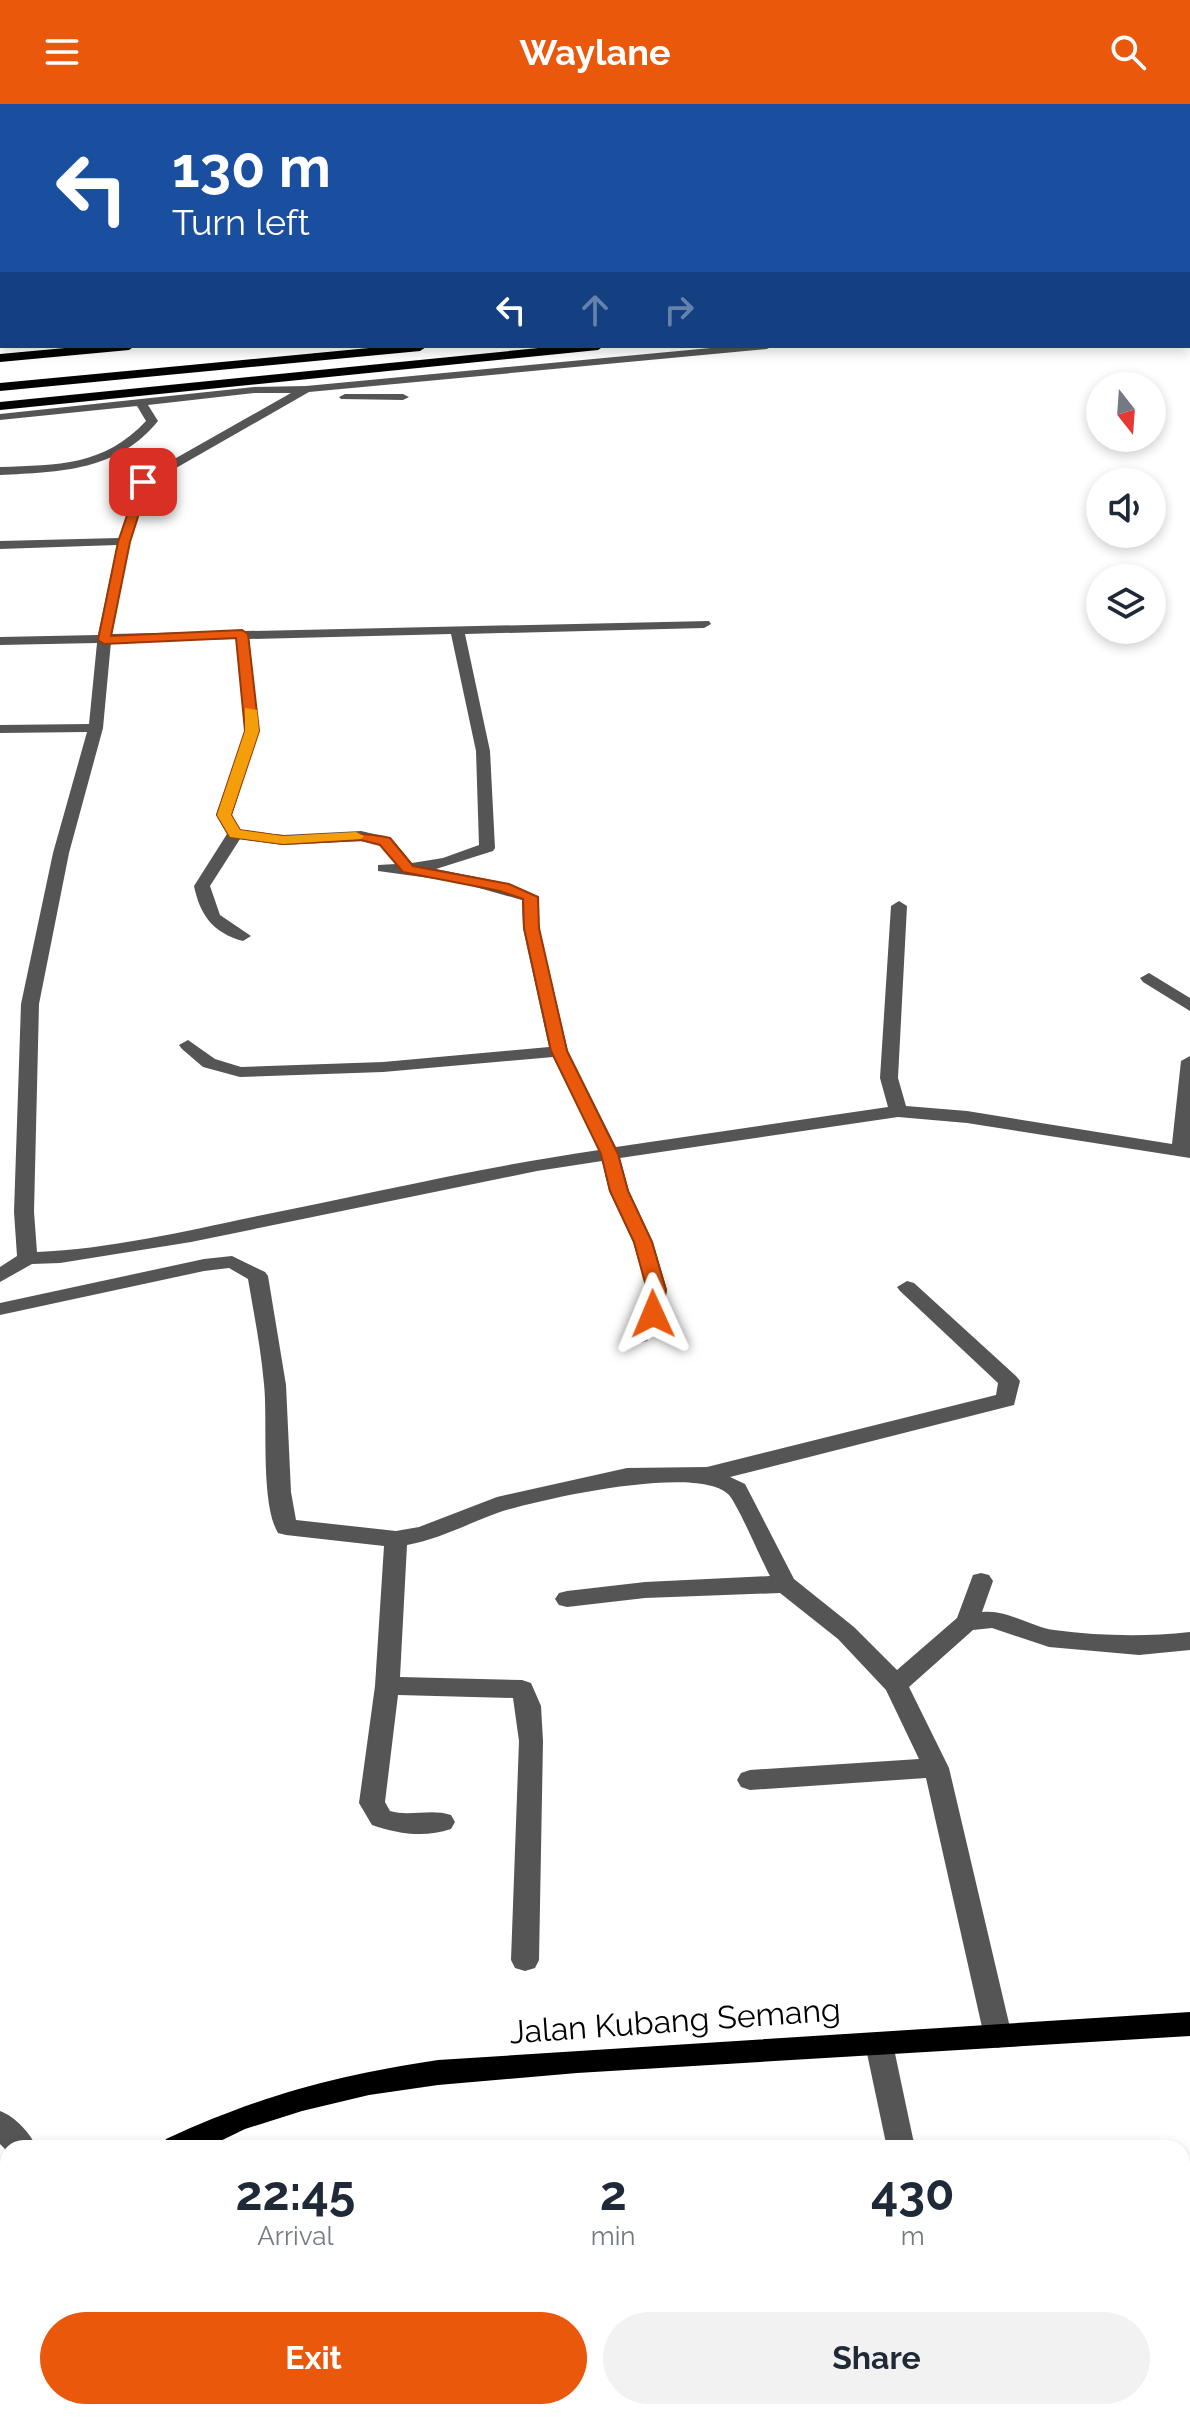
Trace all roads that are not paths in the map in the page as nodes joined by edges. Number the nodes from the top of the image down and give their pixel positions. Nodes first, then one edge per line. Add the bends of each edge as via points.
1 (108, 348) edge
2 (289, 348) edge
3 (414, 348) edge
4 (580, 348) edge
5 (746, 348) edge
6 (0, 358) edge
7 (0, 375) edge
8 (0, 387) edge
9 (306, 389) junction
10 (403, 397) dead end
11 (293, 398) junction
12 (141, 403) junction
13 (0, 406) edge
14 (0, 417) edge
15 (0, 471) edge
16 (124, 542) junction
17 (0, 545) edge
18 (704, 624) dead end
19 (457, 629) junction
20 (242, 634) junction
21 (104, 640) junction
22 (0, 641) edge
23 (96, 728) junction
24 (0, 729) edge
25 (235, 834) junction
26 (384, 868) dead end
27 (408, 869) junction
28 (899, 906) dead end
29 (243, 936) dead end
30 (1149, 978) dead end
31 (1190, 1006) edge
32 (188, 1045) dead end
33 (559, 1051) junction
34 (1190, 1061) edge
35 (898, 1111) junction
36 (1186, 1151) edge
37 (610, 1154) junction
38 (27, 1258) junction
39 (0, 1275) edge
40 (907, 1287) dead end
41 (0, 1309) edge
42 (640, 1336) dead end
43 (707, 1475) junction
44 (396, 1539) junction
45 (981, 1581) dead end
46 (785, 1584) junction
47 (567, 1599) dead end
48 (967, 1622) junction
49 (1190, 1641) edge
50 (896, 1685) junction
51 (387, 1686) junction
52 (936, 1768) junction
53 (750, 1780) dead end
54 (442, 1822) dead end
55 (525, 1960) dead end
56 (1190, 2024) edge
57 (998, 2036) junction
58 (879, 2044) junction
59 (0, 2124) edge
60 (15, 2140) edge
61 (195, 2140) edge
62 (899, 2140) edge

1 - 6 highway
2 - 7 highway
3 - 8 highway
4 - 13 highway
5 - 9 street
9 - 11 street
9 - 12 street
10 - 11 street
11 - 16 street via 143,482
12 - 14 street
12 - 15 street via 152,421 139,438 95,463
16 - 17 street
16 - 21 street
18 - 19 street
19 - 20 street
19 - 27 street via 483,751 487,848
20 - 21 street
20 - 25 street via 252,731 224,815
21 - 22 street
21 - 23 street
23 - 24 street
23 - 38 street via 64,839 30,1004
25 - 27 street via 283,840 361,836 385,841
25 - 29 street via 202,886 206,910 219,927
26 - 27 street
27 - 33 street via 530,897 531,928
28 - 35 street via 889,1078
30 - 31 street
32 - 33 street via 209,1063 240,1072 383,1067
33 - 37 street
34 - 36 street
35 - 36 street
35 - 37 street
37 - 38 street via 191,1236
37 - 42 street via 657,1290 653,1314
38 - 39 street
40 - 43 street via 1009,1381 1006,1400
41 - 44 street via 204,1265 232,1262 258,1276 275,1385 286,1527
43 - 44 street via 627,1476 497,1505
43 - 46 street via 737,1489
44 - 51 street
45 - 48 street
46 - 47 street
46 - 50 street via 846,1633
48 - 49 street via 993,1619 1049,1638 1139,1646
48 - 50 street
50 - 52 street
51 - 54 street via 372,1803 381,1818 401,1824
51 - 55 street via 522,1689 531,1741
52 - 53 street
52 - 57 street
56 - 57 main road, Jalan Kubang Semang
57 - 58 main road, Jalan Kubang Semang
58 - 61 main road, Jalan Kubang Semang via 384,2080 279,2104
58 - 62 street
59 - 60 street

